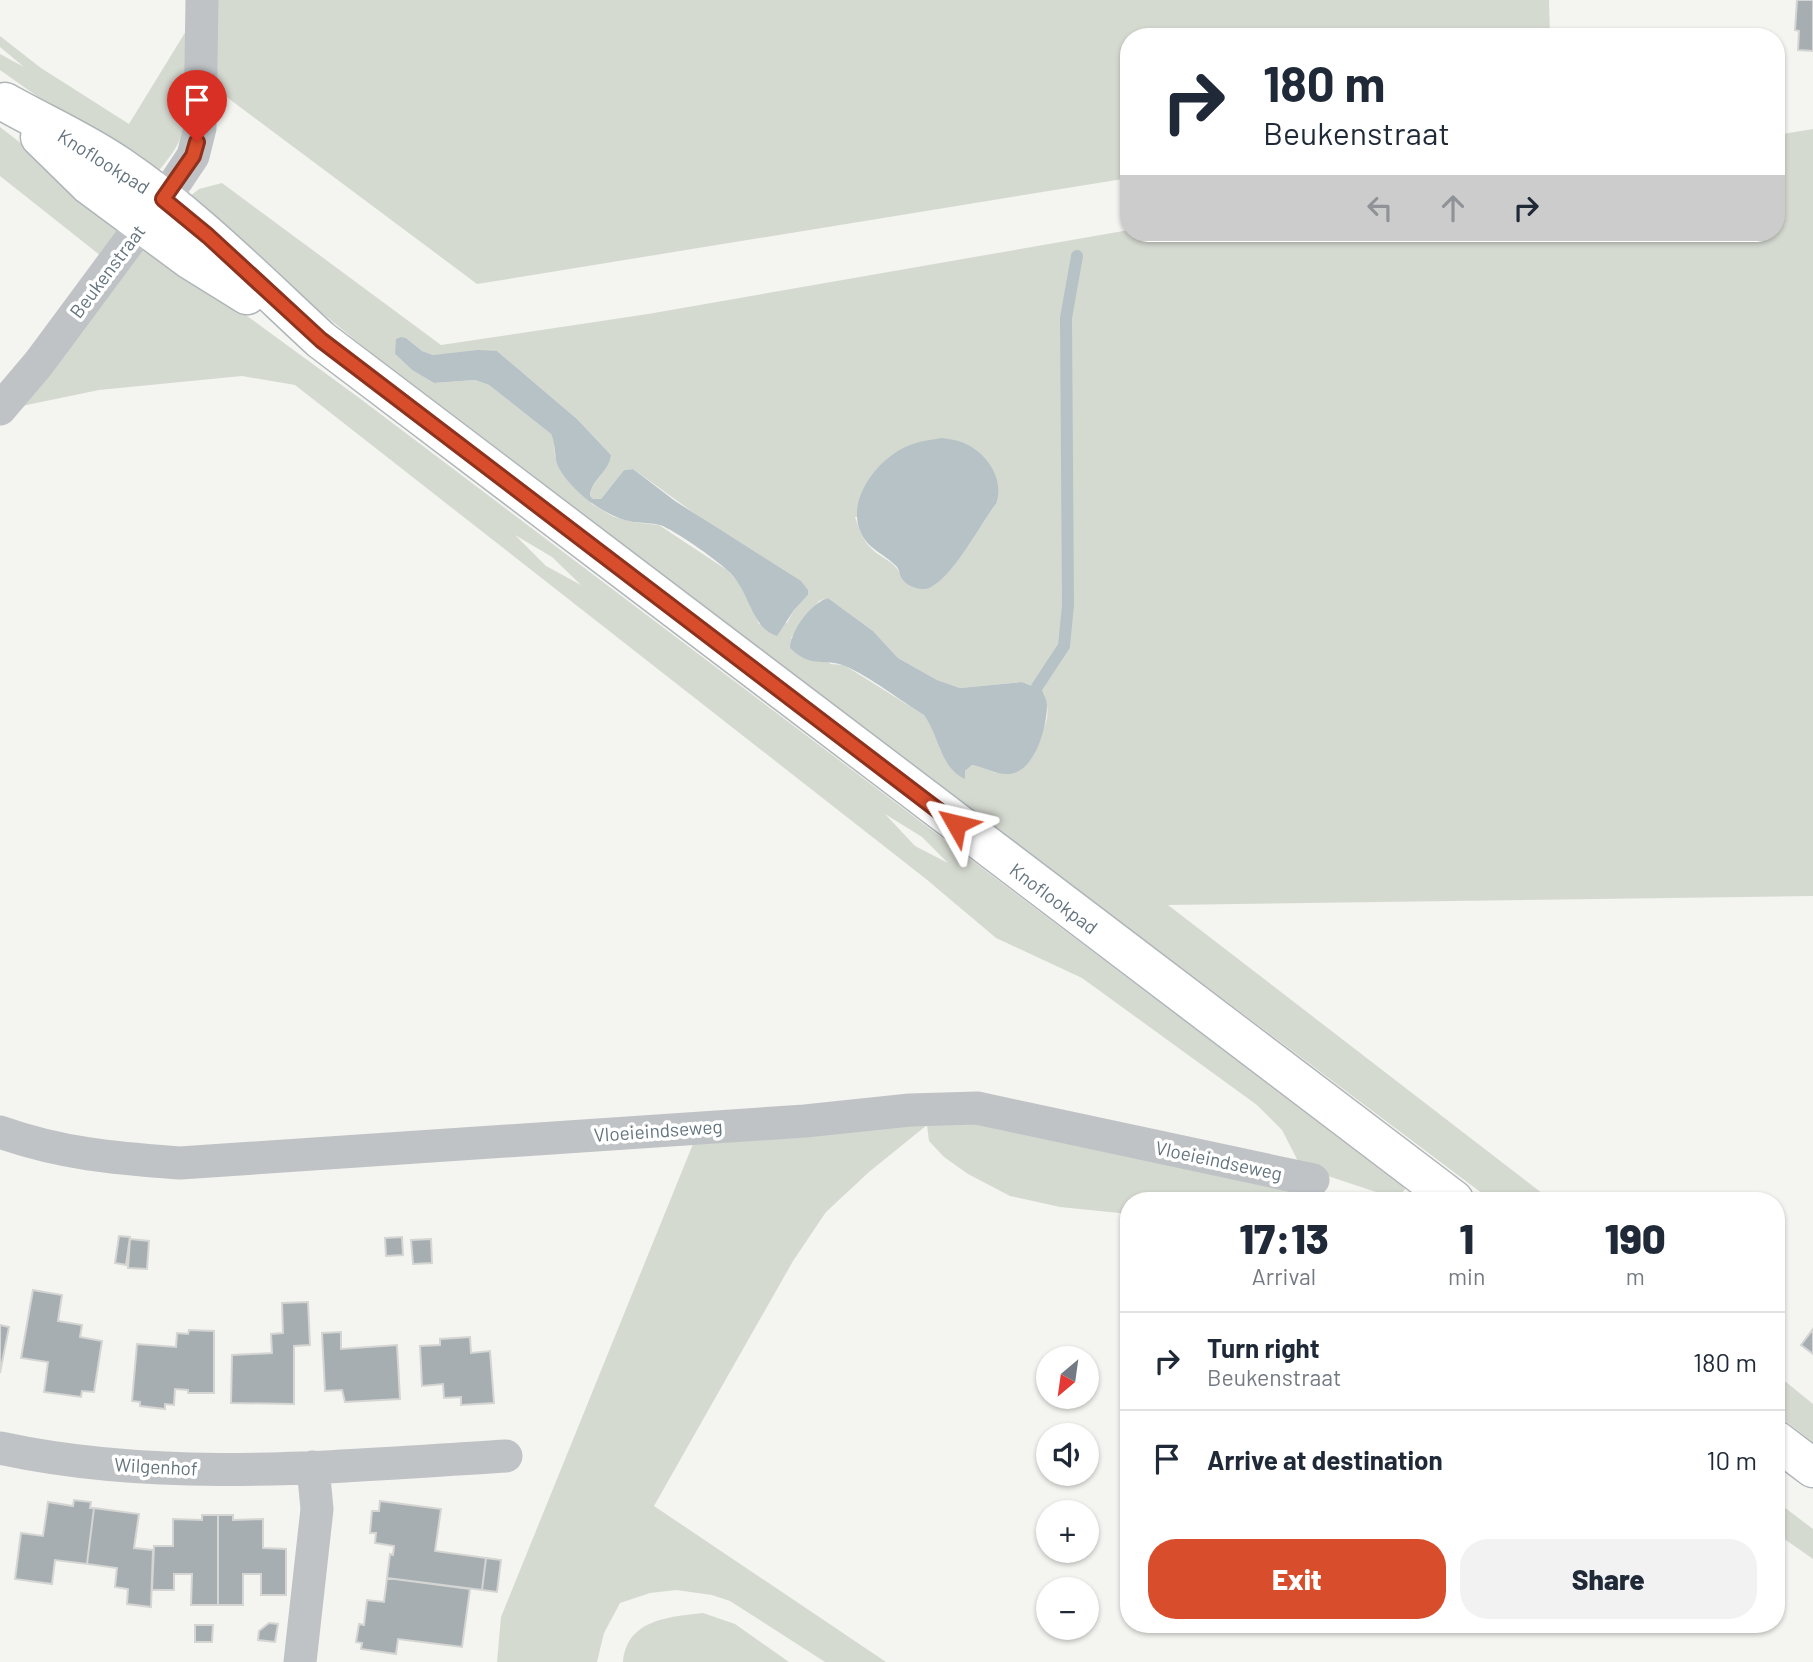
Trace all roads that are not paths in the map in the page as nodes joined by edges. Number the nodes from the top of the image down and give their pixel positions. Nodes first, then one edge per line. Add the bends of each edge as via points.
1 (202, 0) edge
2 (3, 100) edge
3 (153, 211) junction
4 (0, 409) edge
5 (0, 1132) edge
6 (1313, 1180) dead end
7 (1443, 1192) edge
8 (1785, 1447) edge
9 (0, 1448) edge
10 (506, 1456) dead end
11 (313, 1467) junction
12 (1813, 1468) edge
13 (300, 1662) edge

1 - 3 street, Beukenstraat via 200,128 193,156
2 - 3 main road, Knoflookpad via 89,185
3 - 4 street, Beukenstraat
3 - 7 main road, Knoflookpad via 208,236 321,340
5 - 6 street, Vloeieindseweg via 93,1156 180,1163 977,1108
8 - 12 main road
9 - 11 street, Wilgenhof via 150,1469
10 - 11 street, Wilgenhof
11 - 13 street via 317,1509

